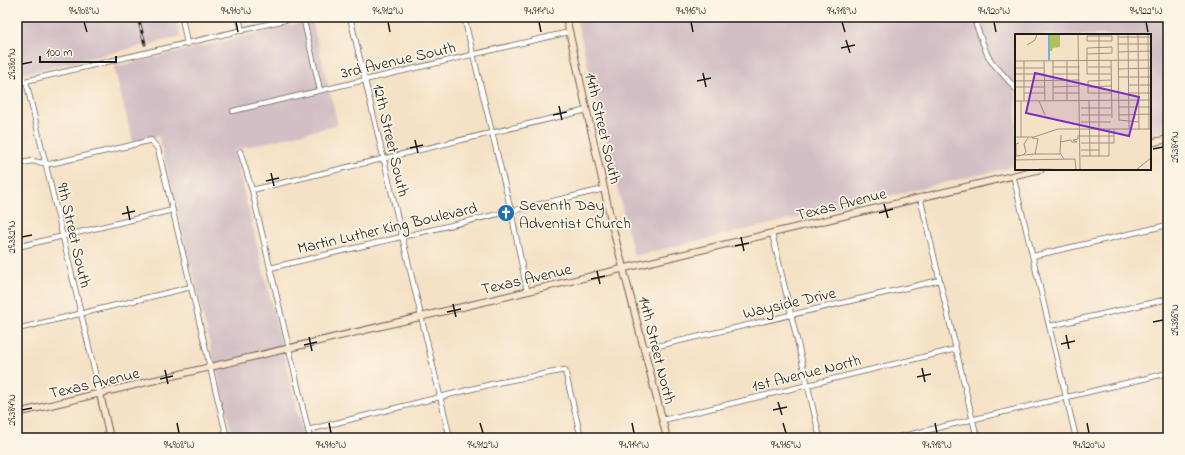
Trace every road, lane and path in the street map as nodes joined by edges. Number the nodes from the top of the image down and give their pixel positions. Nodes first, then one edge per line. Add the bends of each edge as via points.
1 (182, 17) edge
2 (239, 17) edge
3 (298, 17) edge
4 (303, 17) edge
5 (350, 17) edge
6 (464, 17) edge
7 (566, 17) edge
8 (976, 25) dead end
9 (242, 31) junction
10 (569, 32) junction
11 (187, 44) junction
12 (473, 55) junction
13 (365, 80) junction
14 (26, 81) junction
15 (17, 83) edge
16 (1015, 88) edge
17 (320, 90) junction
18 (587, 110) junction
19 (233, 111) dead end
20 (492, 133) junction
21 (1168, 139) edge
22 (1151, 144) edge
23 (240, 151) dead end
24 (384, 159) junction
25 (45, 163) junction
26 (17, 164) edge
27 (1036, 170) edge
28 (1013, 175) junction
29 (604, 189) junction
30 (252, 190) junction
31 (920, 197) junction
32 (173, 210) junction
33 (511, 211) junction
34 (1168, 225) edge
35 (772, 233) junction
36 (62, 236) junction
37 (402, 237) junction
38 (17, 247) edge
39 (1033, 256) junction
40 (270, 268) junction
41 (624, 268) junction
42 (940, 280) junction
43 (192, 287) junction
44 (526, 291) junction
45 (1168, 299) edge
46 (81, 314) junction
47 (791, 315) junction
48 (421, 317) junction
49 (1050, 326) junction
50 (17, 329) edge
51 (289, 348) junction
52 (645, 349) junction
53 (956, 349) junction
54 (210, 367) junction
55 (1168, 373) edge
56 (808, 385) junction
57 (100, 394) junction
58 (440, 397) junction
59 (1066, 397) junction
60 (17, 413) edge
61 (972, 419) junction
62 (663, 420) junction
63 (308, 430) junction
64 (110, 438) edge
65 (227, 438) edge
66 (310, 438) edge
67 (450, 438) edge
68 (581, 438) edge
69 (667, 438) edge
70 (820, 438) edge
71 (895, 438) edge
72 (977, 438) edge
73 (1076, 438) edge

1 - 11 street
2 - 9 street
3 - 9 street
4 - 17 street
5 - 13 street, 12th Street South
6 - 12 street
7 - 10 main road, 14th Street South
8 - 16 street via 991,61
9 - 11 street
10 - 12 street, 3rd Avenue South
10 - 18 main road, 14th Street South
11 - 14 street
12 - 13 street, 3rd Avenue South
12 - 20 street
13 - 17 street, 3rd Avenue South
13 - 24 street, 12th Street South
14 - 15 street
14 - 25 street, 9th Street South
17 - 19 street, 3rd Avenue South
18 - 20 street
18 - 29 main road, 14th Street South
20 - 24 street
20 - 33 street
21 - 22 main road
23 - 30 street
24 - 30 street
24 - 37 street, 12th Street South
25 - 26 street via 32,160
25 - 32 street via 50,164 151,140 158,149
25 - 36 street, 9th Street South
27 - 28 main road, Texas Avenue
28 - 31 main road, Texas Avenue
28 - 39 street
29 - 33 street, Martin Luther King Boulevard
29 - 41 main road, 14th Street South
30 - 40 street
31 - 35 main road, Texas Avenue
31 - 42 street
32 - 36 street
32 - 43 street
33 - 37 street, Martin Luther King Boulevard
33 - 44 street
34 - 39 street
35 - 41 main road, Texas Avenue
35 - 47 street
36 - 38 street
36 - 46 street, 9th Street South
37 - 40 street, Martin Luther King Boulevard
37 - 48 street, 12th Street South
39 - 49 street
40 - 51 street
41 - 44 main road, Texas Avenue
41 - 52 main road, 14th Street North
42 - 47 street, Wayside Drive
42 - 53 street
43 - 46 street
43 - 54 street
44 - 48 main road, Texas Avenue
45 - 49 street
46 - 50 street
46 - 57 street, 9th Street South
47 - 52 street, Wayside Drive
47 - 56 street
48 - 51 main road, Texas Avenue
48 - 58 street, 12th Street South
49 - 59 street
51 - 54 main road, Texas Avenue
51 - 63 street
52 - 62 main road, 14th Street North
53 - 56 street, 1st Avenue North
53 - 61 street
54 - 57 main road, Texas Avenue
54 - 65 street
55 - 59 street
56 - 62 street, 1st Avenue North
56 - 70 street
57 - 60 main road, Texas Avenue
57 - 64 main road
58 - 63 street
58 - 67 street, 12th Street South
58 - 68 street via 565,370
59 - 61 street
59 - 73 street
61 - 71 street
61 - 72 street
62 - 69 main road, 14th Street North
63 - 66 street

